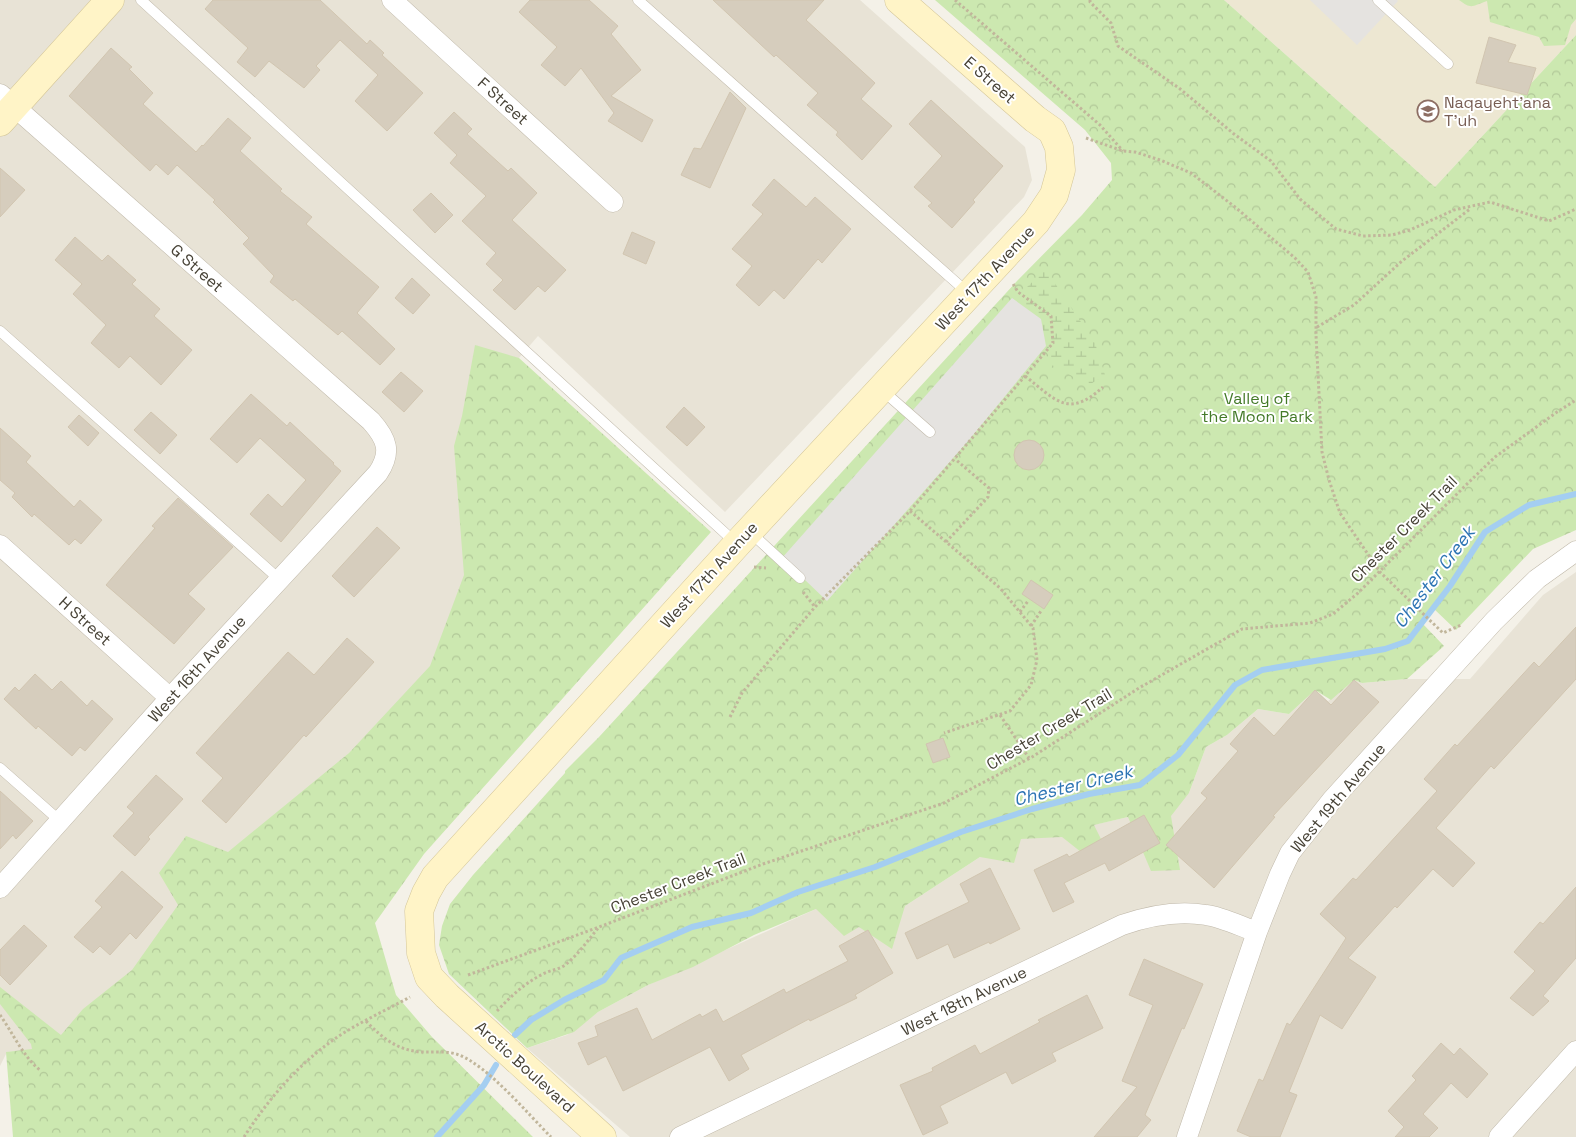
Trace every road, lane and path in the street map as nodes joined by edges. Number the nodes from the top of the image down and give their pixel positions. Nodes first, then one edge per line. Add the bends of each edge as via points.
1 (110, 0) edge
2 (141, 0) edge
3 (392, 0) edge
4 (638, 0) edge
5 (900, 0) edge
6 (955, 0) edge
7 (1090, 0) edge
8 (1378, 0) edge
9 (1448, 64) dead end
10 (5, 108) edge
11 (1086, 138) dead end
12 (1124, 151) junction
13 (1061, 170) joint
14 (613, 202) dead end
15 (1471, 207) junction
16 (1576, 209) edge
17 (1008, 276) dead end
18 (970, 294) junction
19 (1316, 327) junction
20 (0, 331) edge
21 (1025, 376) junction
22 (1103, 387) dead end
23 (881, 389) junction
24 (1576, 400) edge
25 (930, 432) dead end
26 (386, 447) joint
27 (955, 459) junction
28 (910, 511) junction
29 (743, 538) junction
30 (946, 542) junction
31 (0, 545) edge
32 (1576, 551) edge
33 (1380, 572) junction
34 (800, 578) dead end
35 (279, 580) junction
36 (1028, 601) dead end
37 (1042, 611) dead end
38 (1020, 612) junction
39 (1031, 626) junction
40 (1444, 634) dead end
41 (170, 698) junction
42 (1000, 715) junction
43 (730, 717) dead end
44 (944, 733) dead end
45 (1029, 758) junction
46 (0, 768) edge
47 (60, 821) junction
48 (0, 888) edge
49 (599, 927) junction
50 (1257, 932) junction
51 (468, 974) dead end
52 (447, 996) joint
53 (410, 997) dead end
54 (0, 1015) edge
55 (366, 1021) junction
56 (482, 1028) junction
57 (1576, 1052) edge
58 (41, 1070) dead end
59 (244, 1137) edge
60 (551, 1137) edge
61 (602, 1137) edge
62 (680, 1137) edge
63 (1188, 1137) edge
64 (1499, 1137) edge

1 - 10 main road
2 - 29 lane
3 - 14 street, F Street
4 - 18 lane
5 - 13 main road, E Street via 1052,132 1059,147
6 - 12 path via 1100,125
7 - 15 path via 1112,23 1118,46 1179,88 1271,161 1300,198 1336,229 1363,236 1392,235 1454,210
8 - 9 lane
10 - 26 street, G Street via 371,421 381,432
11 - 12 path
12 - 19 path via 1191,173 1295,258 1308,272 1316,297
13 - 18 main road, West 17th Avenue via 1054,195 1036,222
15 - 16 path via 1490,202 1549,221
15 - 19 path via 1402,261 1354,305
17 - 21 path via 1018,292 1051,316 1053,342
18 - 23 main road, West 17th Avenue
19 - 33 path via 1322,452 1329,480 1340,513
20 - 35 lane
21 - 22 path via 1065,404 1082,403
21 - 27 path
23 - 25 lane
23 - 29 main road, West 17th Avenue
24 - 33 path, Chester Creek Trail via 1495,457
26 - 35 street, West 16th Avenue via 386,461 378,473
27 - 28 path
27 - 30 path via 989,488 988,497
28 - 30 path
28 - 43 path via 816,607 742,693
29 - 34 lane
29 - 52 main road, West 17th Avenue via 435,877 419,910 421,953 429,977
30 - 38 path via 1000,588
31 - 41 street, H Street
32 - 50 street, West 19th Avenue via 1537,579 1494,621 1332,800 1290,853
33 - 40 path
33 - 45 path, Chester Creek Trail via 1333,614 1310,623 1242,629 1139,688
35 - 41 street, West 16th Avenue
36 - 38 path
37 - 39 path
38 - 39 path
39 - 42 path via 1037,660 1031,685 1010,711
41 - 47 street, West 16th Avenue
42 - 44 path
42 - 45 path
45 - 49 path, Chester Creek Trail via 944,803 763,864
46 - 47 lane
47 - 48 street, West 16th Avenue
49 - 51 path, Chester Creek Trail
49 - 56 path via 563,966 527,982
50 - 62 street, West 18th Avenue via 1206,915 1170,914 1145,917 1122,925
50 - 63 street, West 19th Avenue
52 - 56 main road, Arctic Boulevard
53 - 55 path
54 - 58 path via 22,1050
55 - 59 path via 330,1042 297,1069
55 - 60 path via 377,1033 406,1050 459,1055 480,1068
56 - 61 main road, Arctic Boulevard
57 - 64 street

